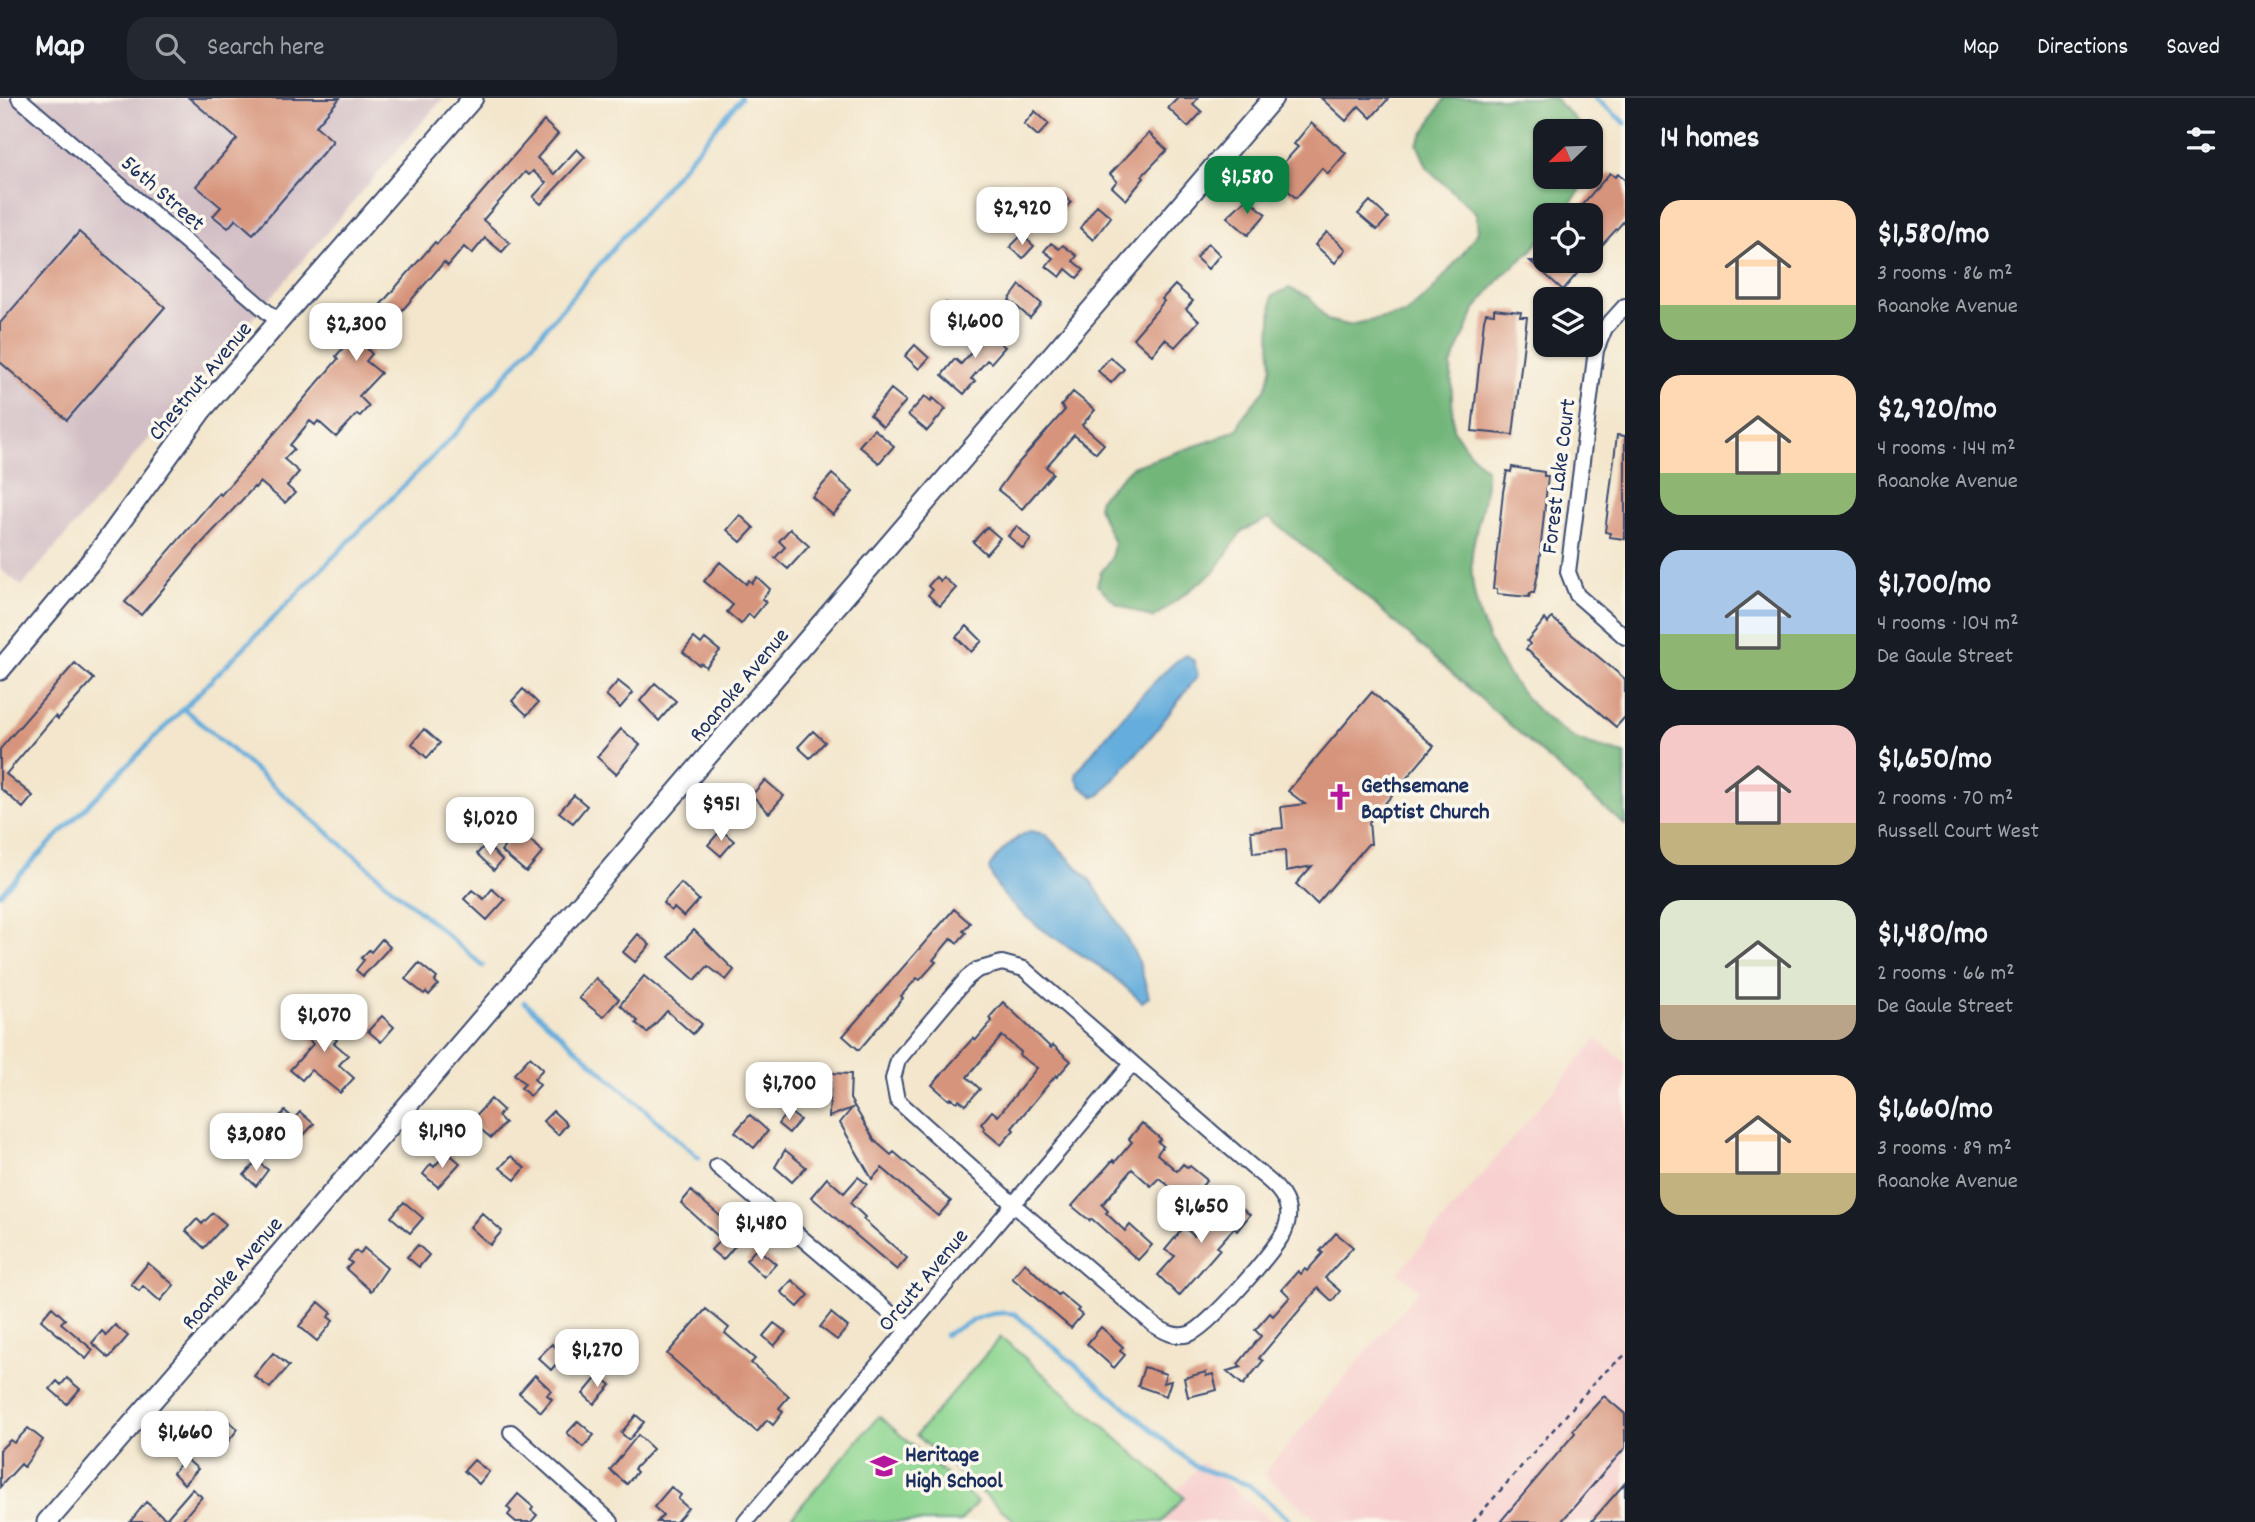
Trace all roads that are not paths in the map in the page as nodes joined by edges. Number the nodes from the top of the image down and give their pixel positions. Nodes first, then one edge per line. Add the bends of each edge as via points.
1 (19, 98) edge
2 (473, 98) edge
3 (1273, 98) edge
4 (1625, 306) edge
5 (279, 322) junction
6 (1625, 637) edge
7 (0, 670) edge
8 (1132, 1064) junction
9 (717, 1166) dead end
10 (1014, 1205) junction
11 (909, 1329) junction
12 (511, 1432) dead end
13 (47, 1522) edge
14 (611, 1522) edge
15 (745, 1522) edge

1 - 5 street, 56th Street
2 - 5 street, Chestnut Avenue
3 - 13 street, Roanoke Avenue
4 - 6 street, Forest Lake Court via 1605,328 1596,350 1568,572 1577,595
5 - 7 street, Chestnut Avenue via 182,435 97,554
8 - 10 street, Orcutt Avenue
8 - 10 street via 1024,969 1012,964 989,965 967,978 898,1060 893,1079 897,1100
8 - 10 street via 1282,1193 1289,1213 1287,1225 1271,1249 1201,1328 1181,1336 1168,1334
9 - 11 street
10 - 11 street, Orcutt Avenue
11 - 15 street, Orcutt Avenue
12 - 14 street

